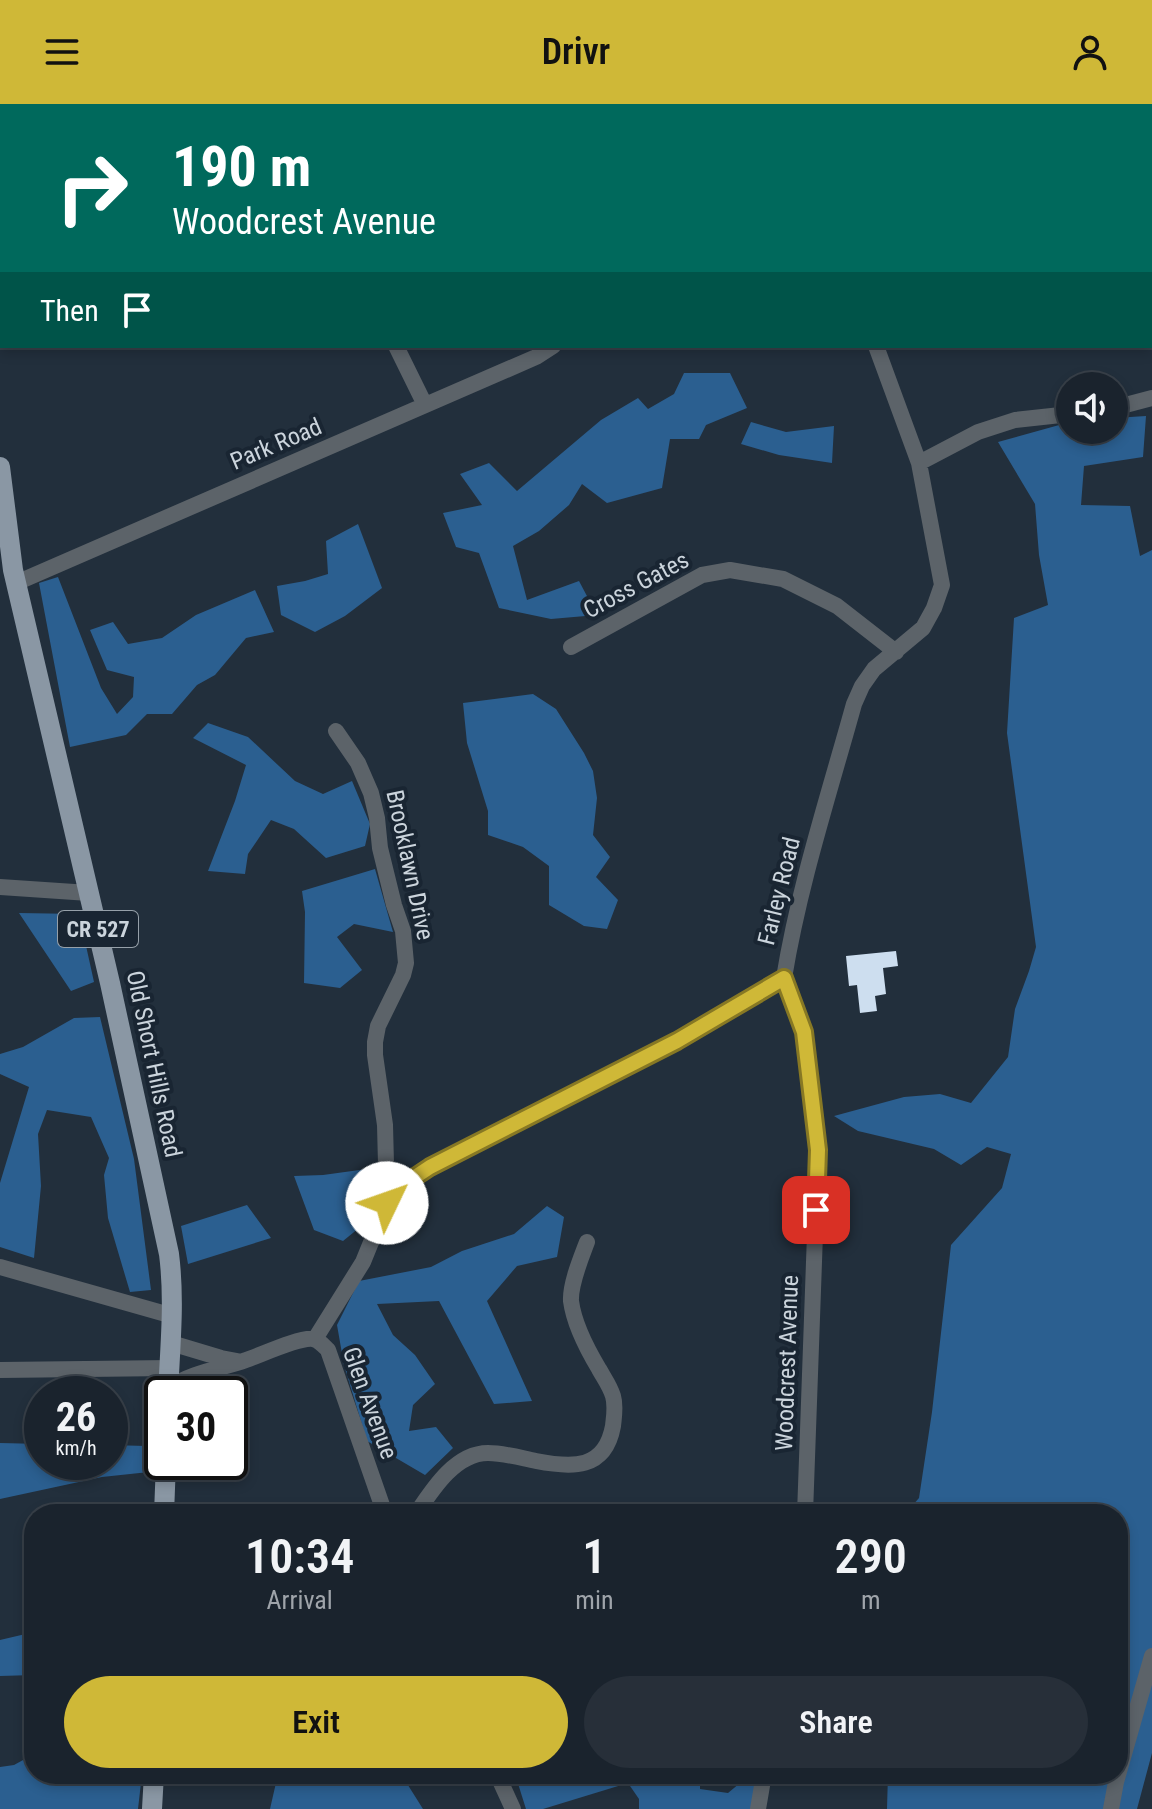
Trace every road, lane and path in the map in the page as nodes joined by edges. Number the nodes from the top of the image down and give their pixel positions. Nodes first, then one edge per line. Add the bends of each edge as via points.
1 (397, 348) edge
2 (877, 348) edge
3 (534, 351) edge
4 (1152, 398) edge
5 (1128, 404) edge
6 (425, 405) junction
7 (1056, 416) edge
8 (919, 463) junction
9 (0, 467) edge
10 (16, 583) junction
11 (571, 647) dead end
12 (896, 652) junction
13 (336, 731) dead end
14 (0, 887) edge
15 (89, 893) junction
16 (784, 978) junction
17 (387, 1203) junction
18 (587, 1242) dead end
19 (0, 1267) edge
20 (173, 1316) junction
21 (315, 1339) junction
22 (171, 1343) junction
23 (243, 1361) junction
24 (0, 1370) edge
25 (169, 1376) edge
26 (194, 1376) edge
27 (144, 1381) edge
28 (165, 1480) edge
29 (164, 1504) edge
30 (382, 1504) edge
31 (423, 1504) edge
32 (805, 1504) edge
33 (1152, 1656) edge
34 (1128, 1740) edge
35 (153, 1784) edge
36 (502, 1784) edge
37 (762, 1784) edge
38 (1116, 1784) edge
39 (152, 1809) edge
40 (513, 1809) edge
41 (758, 1809) edge
42 (1111, 1809) edge

1 - 6 street
2 - 8 street, Farley Road
3 - 6 street, Park Road
4 - 5 street
6 - 10 street, Park Road
7 - 8 street via 1015,420 978,432
8 - 12 street, Farley Road via 942,585 923,628
9 - 10 main road, Old Short Hills Road / CR 527
10 - 15 main road, Old Short Hills Road / CR 527
11 - 12 street, Cross Gates via 702,575 730,570 783,579 837,606
12 - 16 street, Farley Road via 874,669 854,704
13 - 17 street, Brooklawn Drive via 371,793 403,931 403,975 375,1042
14 - 15 street
15 - 20 main road, Old Short Hills Road / CR 527 via 169,1254
16 - 17 street, Farley Road via 677,1041 430,1167
16 - 32 street, Woodcrest Avenue via 804,1032 818,1150
17 - 21 street, Farley Road via 363,1262
18 - 31 street via 571,1299 587,1346 613,1394 612,1432 606,1446 576,1466 488,1453 469,1457
19 - 20 street
20 - 22 main road, Old Short Hills Road / CR 527
21 - 23 street, Glen Avenue
21 - 30 street, Glen Avenue via 328,1350
22 - 23 street
22 - 25 main road, Old Short Hills Road / CR 527
23 - 26 street, Glen Avenue
24 - 27 street
28 - 29 main road
33 - 34 street
35 - 39 main road
36 - 40 street
37 - 41 street
38 - 42 street

